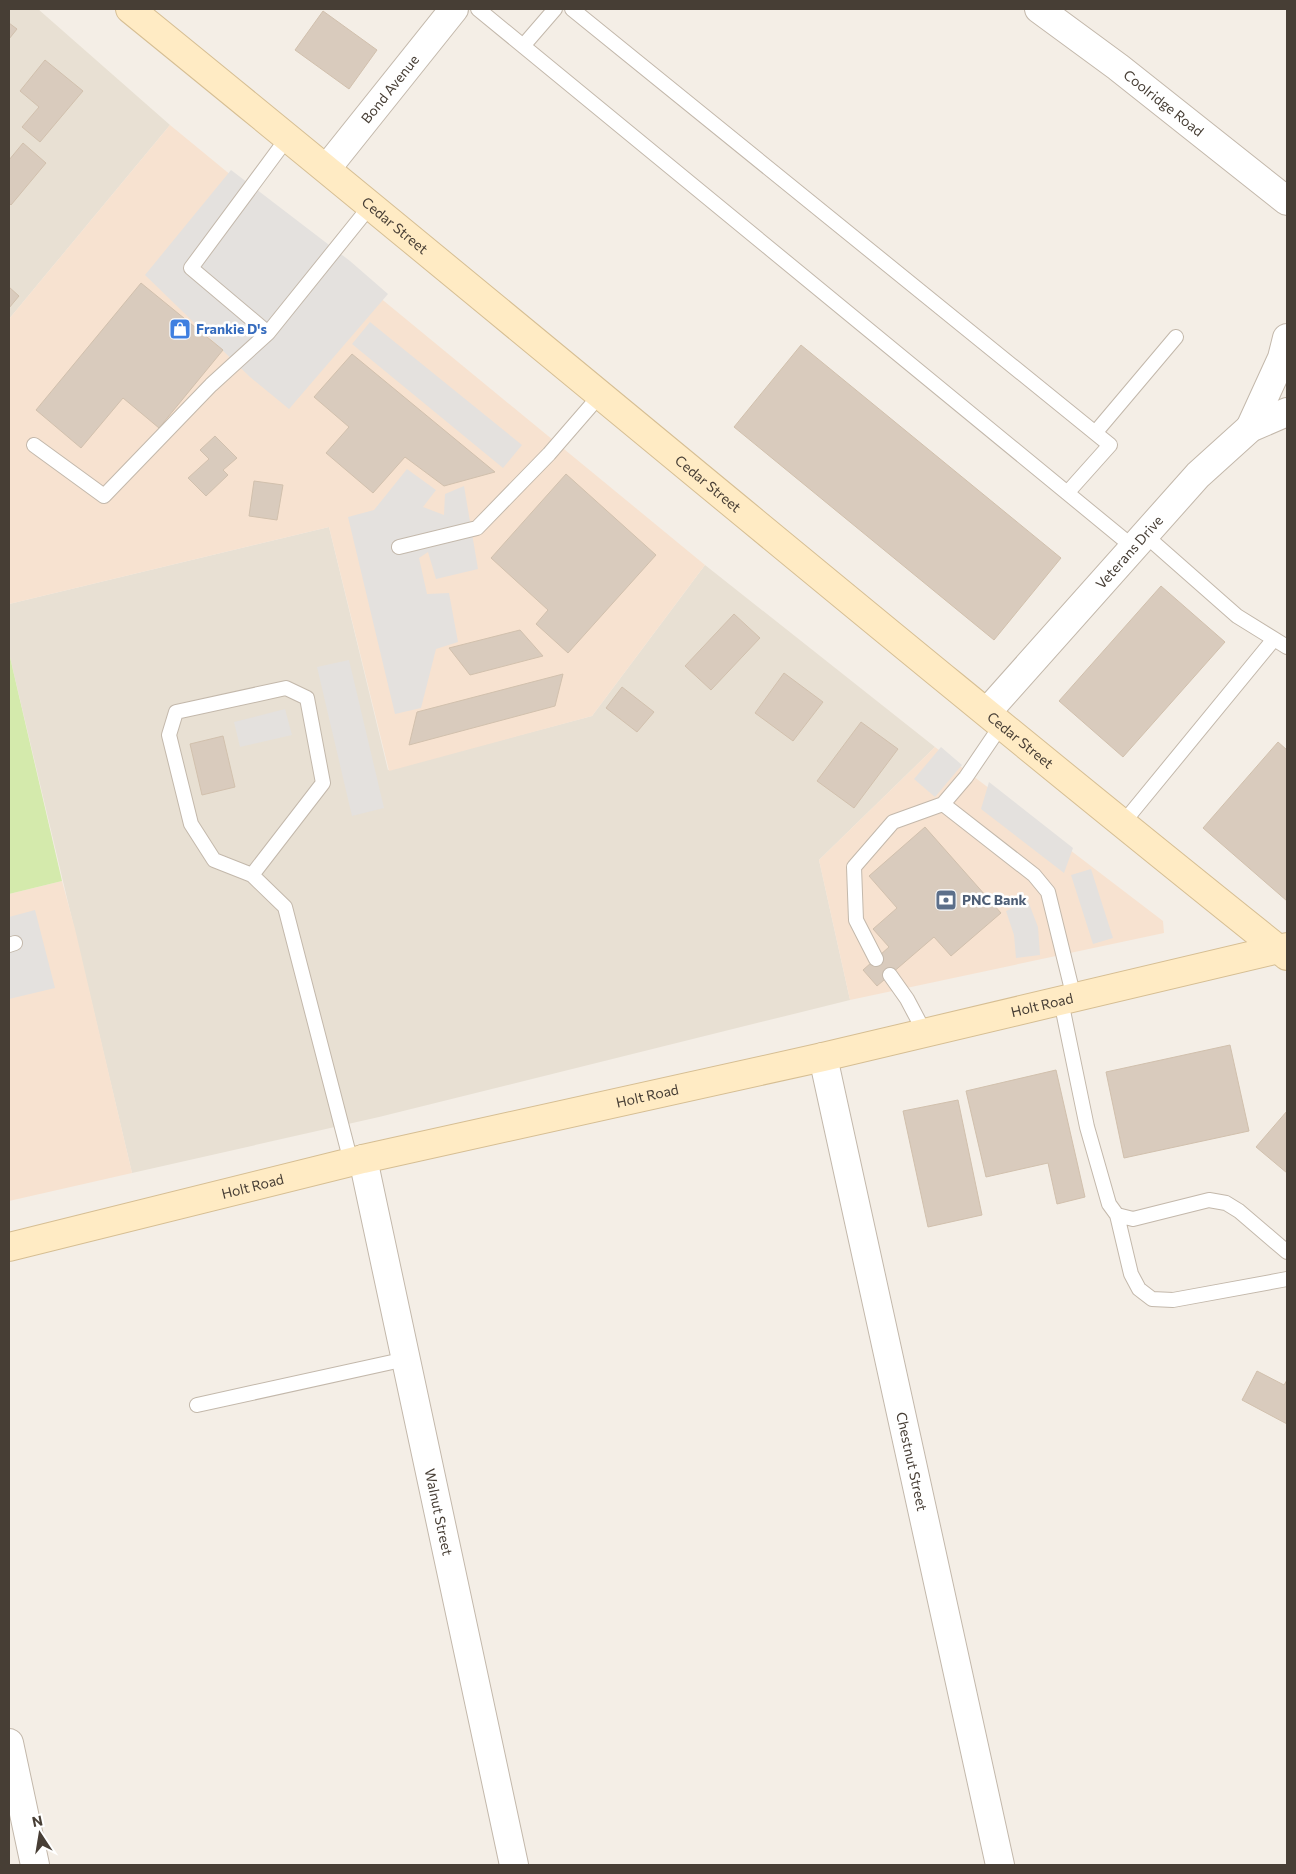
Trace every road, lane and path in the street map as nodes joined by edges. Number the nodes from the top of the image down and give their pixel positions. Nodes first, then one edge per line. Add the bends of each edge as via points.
1 (130, 9) edge
2 (454, 9) edge
3 (478, 9) edge
4 (555, 9) edge
5 (572, 9) edge
6 (1040, 9) edge
7 (523, 46) junction
8 (288, 137) junction
9 (327, 168) junction
10 (1287, 200) edge
11 (372, 205) junction
12 (268, 333) junction
13 (1176, 337) dead end
14 (1287, 338) edge
15 (602, 394) junction
16 (1287, 412) edge
17 (1250, 428) junction
18 (1095, 433) junction
19 (34, 445) dead end
20 (1068, 492) junction
21 (1139, 541) junction
22 (399, 547) dead end
23 (1274, 639) junction
24 (1287, 647) edge
25 (995, 718) junction
26 (942, 804) junction
27 (1123, 823) junction
28 (252, 875) junction
29 (1284, 951) edge
30 (876, 959) dead end
31 (890, 976) dead end
32 (1067, 999) junction
33 (924, 1032) junction
34 (823, 1057) junction
35 (357, 1161) junction
36 (1117, 1215) junction
37 (9, 1247) edge
38 (1287, 1252) edge
39 (1287, 1279) edge
40 (406, 1359) junction
41 (197, 1405) dead end
42 (9, 1743) edge
43 (35, 1865) edge
44 (514, 1865) edge
45 (1000, 1865) edge

1 - 8 main road, Cedar Street
2 - 9 street, Bond Avenue
3 - 7 lane
4 - 7 lane
5 - 18 lane
6 - 10 street, Coolridge Road
7 - 20 lane
8 - 9 main road, Cedar Street
8 - 12 lane via 191,268
9 - 11 main road, Cedar Street
11 - 12 lane
11 - 15 main road, Cedar Street
12 - 19 lane via 211,385 104,496
13 - 18 lane
14 - 17 street via 1282,358
15 - 22 lane via 477,528
15 - 25 main road, Cedar Street
16 - 17 street, Veterans Drive
17 - 21 street, Veterans Drive via 1198,475
18 - 20 lane via 1110,445
20 - 21 lane
21 - 23 lane via 1237,616
21 - 25 street, Veterans Drive
23 - 24 lane
23 - 27 lane
25 - 26 lane via 966,777
25 - 27 main road, Cedar Street
26 - 30 lane via 893,822 854,867 856,920
26 - 32 lane via 1034,875 1048,892
27 - 29 main road, Cedar Street
28 - 28 lane via 214,860 191,824 169,735 176,712 286,688 308,698 323,783
28 - 35 lane via 285,907
29 - 32 main road, Holt Road
31 - 33 lane via 907,999
32 - 33 main road, Holt Road
32 - 36 lane via 1088,1127 1109,1204
33 - 34 main road, Holt Road
34 - 35 main road, Holt Road
34 - 45 street, Chestnut Street
35 - 37 main road, Holt Road
35 - 40 street, Walnut Street
36 - 38 lane via 1132,1219 1209,1200 1226,1203
36 - 39 lane via 1131,1274 1139,1289 1152,1299 1174,1300
40 - 41 lane
40 - 44 street, Walnut Street
42 - 43 street

